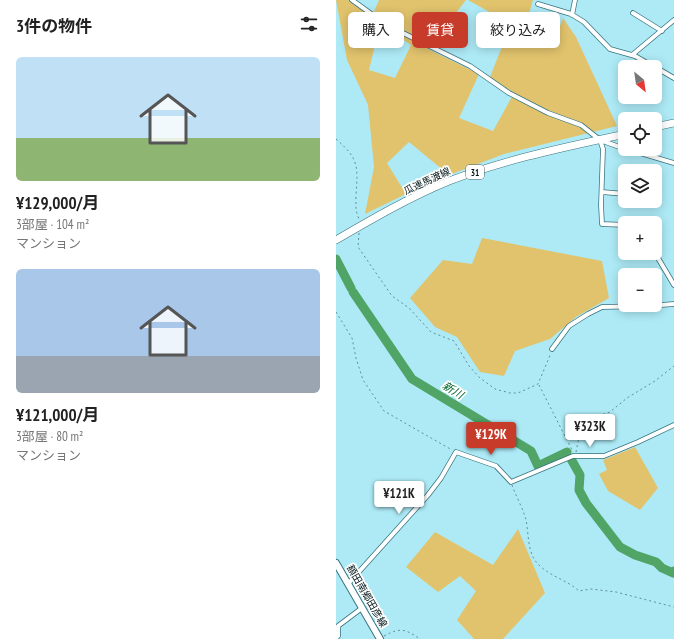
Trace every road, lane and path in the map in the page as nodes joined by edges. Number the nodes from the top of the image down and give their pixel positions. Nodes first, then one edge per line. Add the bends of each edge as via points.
1 (352, 0) edge
2 (575, 0) edge
3 (538, 4) dead end
4 (633, 13) dead end
5 (572, 15) junction
6 (674, 20) edge
7 (662, 31) junction
8 (632, 55) junction
9 (642, 60) edge
10 (662, 71) edge
11 (674, 78) edge
12 (674, 123) edge
13 (662, 126) edge
14 (618, 136) edge
15 (336, 139) edge
16 (600, 140) junction
17 (618, 146) edge
18 (650, 156) edge
19 (674, 163) edge
20 (602, 192) junction
21 (618, 193) edge
22 (618, 225) edge
23 (360, 226) junction
24 (336, 240) edge
25 (659, 260) edge
26 (674, 285) edge
27 (674, 304) edge
28 (336, 312) edge
29 (552, 349) joint
30 (674, 366) edge
31 (538, 384) junction
32 (674, 425) edge
33 (456, 452) junction
34 (575, 456) junction
35 (511, 482) junction
36 (336, 564) edge
37 (348, 584) junction
38 (674, 607) edge
39 (362, 608) junction
40 (336, 638) edge
41 (380, 639) edge
42 (420, 639) edge

1 - 16 street via 401,32 470,66 510,93 548,113 581,125
2 - 5 street
3 - 5 street
4 - 7 street
5 - 8 street via 584,22 610,49
6 - 7 street
7 - 8 street
8 - 9 street
10 - 11 street
12 - 13 main road
14 - 16 main road, 瓜連馬渡線 / 31
15 - 23 path via 348,150 355,162 356,211
16 - 17 street
16 - 20 street via 603,148
16 - 23 main road, 瓜連馬渡線 / 31 via 516,158 470,173 422,193
18 - 19 street
20 - 21 street
20 - 22 street via 602,224
23 - 24 main road, 瓜連馬渡線 / 31
23 - 31 path via 358,247 392,296 409,308 431,332 454,340 469,366 480,378 495,389 510,393 518,393
25 - 26 street
27 - 29 street via 602,307 569,326
28 - 33 path via 352,338 363,380 384,411
29 - 31 path
30 - 34 path via 610,412 595,417 580,432
31 - 34 path
32 - 34 street via 604,456
33 - 35 street via 496,466
33 - 37 street via 428,495
34 - 35 street
35 - 38 path via 526,519 528,544 536,563 543,569 579,591 591,589 616,592
36 - 37 main road, 額田南郷田彦線
37 - 39 main road, 額田南郷田彦線
39 - 40 street via 338,626
39 - 41 main road, 額田南郷田彦線
41 - 42 path via 393,632 407,630

